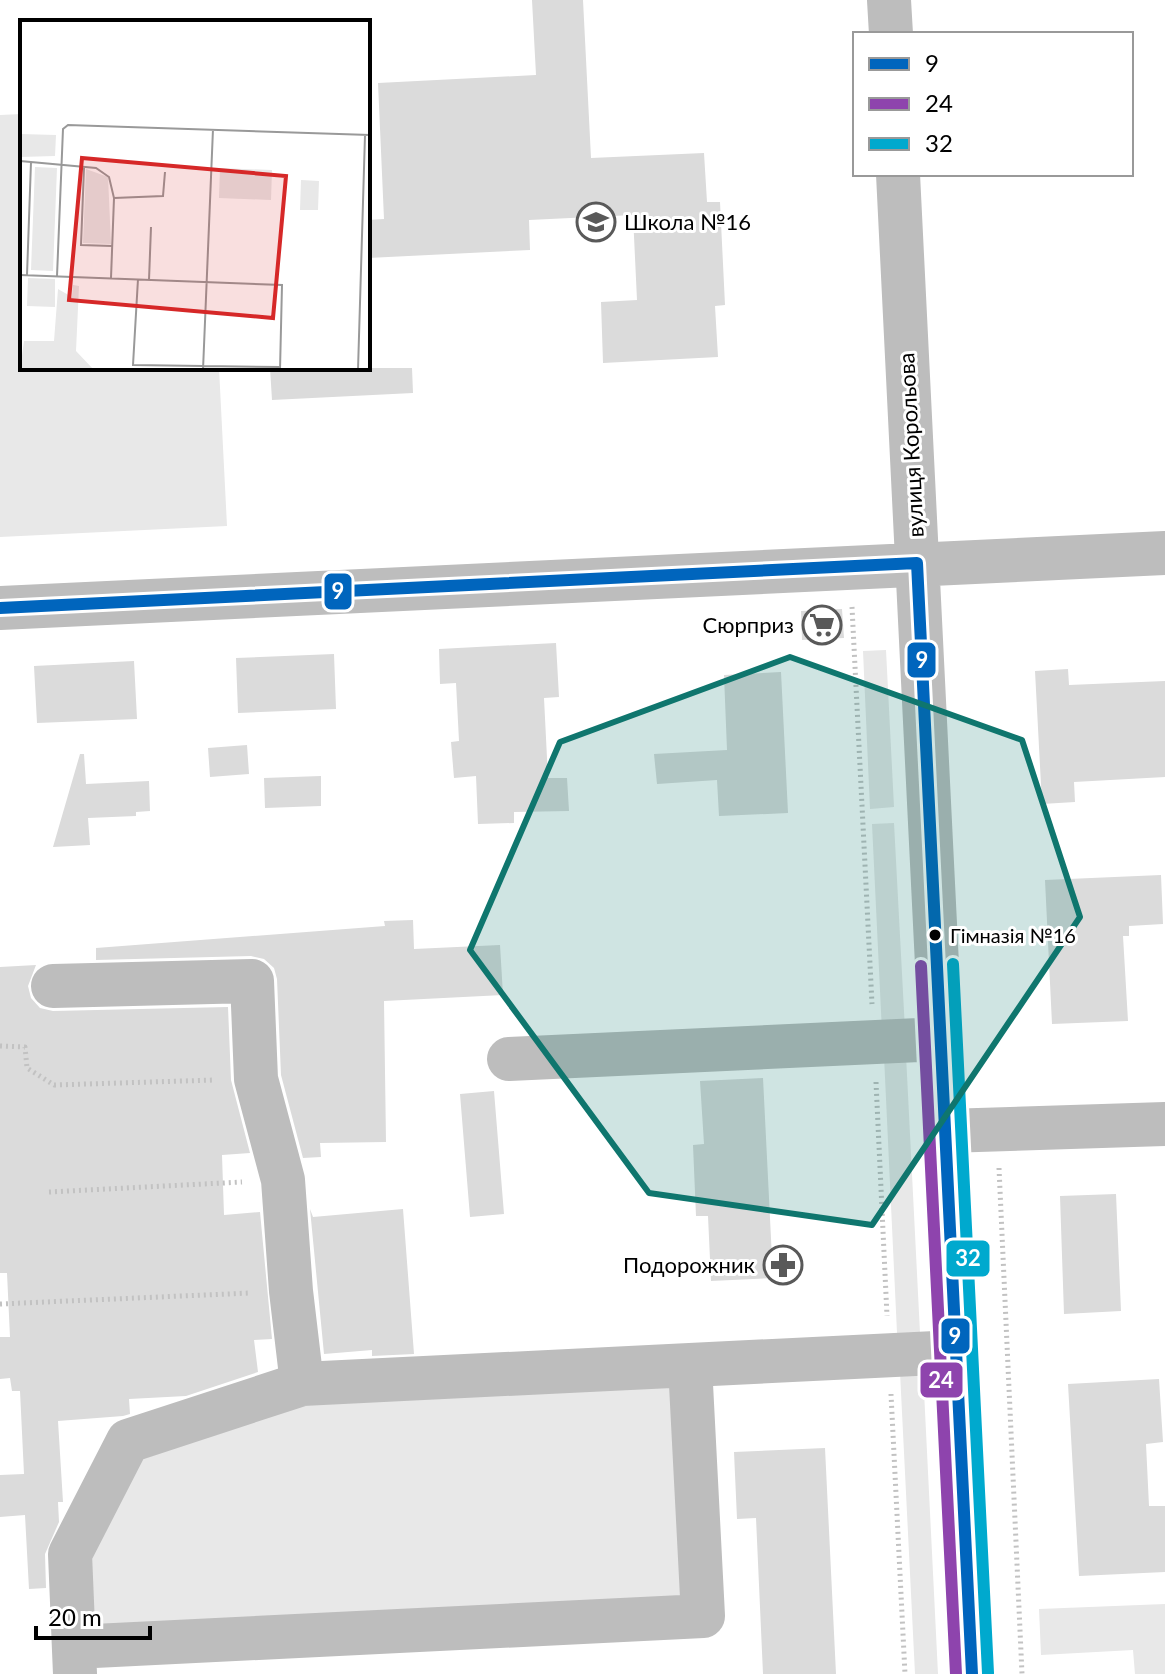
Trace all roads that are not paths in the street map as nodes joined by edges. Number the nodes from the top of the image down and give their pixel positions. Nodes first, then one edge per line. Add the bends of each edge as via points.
1 (889, 0) edge
2 (891, 32) edge
3 (898, 176) edge
4 (1165, 553) edge
5 (917, 563) junction
6 (0, 608) edge
7 (53, 986) dead end
8 (941, 1039) junction
9 (509, 1059) dead end
10 (1165, 1124) edge
11 (946, 1131) junction
12 (956, 1352) junction
13 (690, 1365) junction
14 (302, 1384) junction
15 (75, 1661) edge
16 (972, 1674) edge

1 - 2 street
3 - 5 street, вулиця Корольова
4 - 5 street
5 - 6 street
5 - 8 street, вулиця Корольова
7 - 14 street via 252,981 256,1079 283,1180
8 - 9 street
8 - 11 street, вулиця Корольова
10 - 11 street
11 - 12 street, вулиця Корольова
12 - 13 street
12 - 16 street, вулиця Корольова
13 - 14 street
13 - 15 street via 703,1616
14 - 15 street via 128,1441 70,1554

